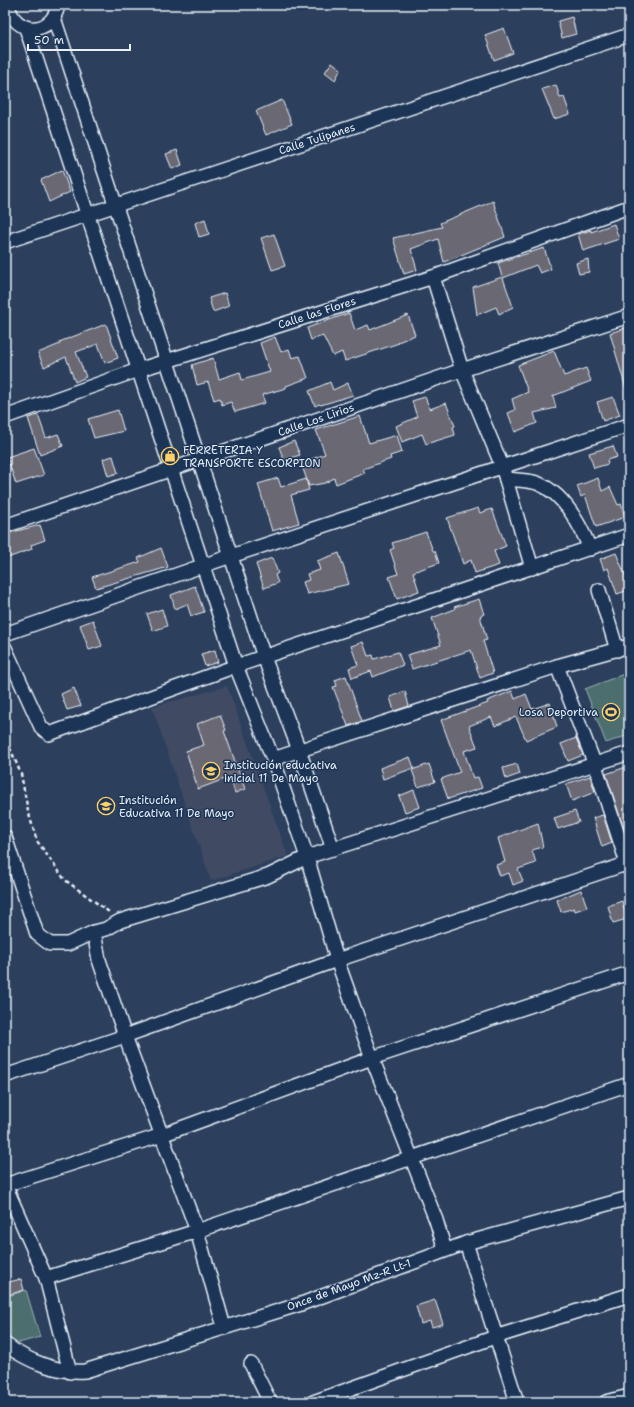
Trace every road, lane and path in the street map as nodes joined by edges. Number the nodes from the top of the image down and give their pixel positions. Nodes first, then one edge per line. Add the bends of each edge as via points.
1 (58, 5) edge
2 (8, 10) edge
3 (54, 18) junction
4 (26, 28) junction
5 (629, 35) edge
6 (116, 206) junction
7 (629, 207) edge
8 (87, 215) junction
9 (5, 242) edge
10 (433, 277) junction
11 (629, 316) edge
12 (168, 361) junction
13 (138, 370) junction
14 (462, 370) junction
15 (5, 417) edge
16 (629, 425) edge
17 (200, 460) junction
18 (502, 466) junction
19 (172, 469) junction
20 (506, 479) junction
21 (5, 526) edge
22 (629, 535) edge
23 (590, 549) junction
24 (231, 556) junction
25 (204, 565) junction
26 (532, 568) junction
27 (599, 590) dead end
28 (5, 634) edge
29 (5, 648) edge
30 (623, 648) edge
31 (264, 657) junction
32 (236, 666) junction
33 (556, 666) junction
34 (7, 741) dead end
35 (300, 750) junction
36 (629, 753) edge
37 (273, 759) junction
38 (594, 765) junction
39 (5, 837) edge
40 (333, 849) junction
41 (307, 857) junction
42 (628, 865) edge
43 (120, 921) junction
44 (94, 932) junction
45 (337, 960) junction
46 (629, 973) edge
47 (125, 1036) junction
48 (372, 1058) junction
49 (5, 1076) edge
50 (629, 1084) edge
51 (162, 1136) junction
52 (412, 1160) junction
53 (5, 1185) edge
54 (629, 1198) edge
55 (197, 1232) junction
56 (466, 1243) junction
57 (445, 1250) junction
58 (46, 1278) junction
59 (629, 1295) edge
60 (224, 1327) junction
61 (495, 1337) junction
62 (5, 1344) edge
63 (251, 1364) dead end
64 (70, 1372) junction
65 (629, 1396) edge
66 (270, 1402) edge
67 (313, 1402) edge
68 (517, 1402) edge
69 (606, 1402) edge

1 - 3 street
2 - 4 street via 18,24
3 - 4 street via 41,28
3 - 6 street
4 - 8 street
5 - 6 street, Calle Tulipanes
6 - 8 street, Calle Tulipanes
6 - 12 street
7 - 10 street, Calle las Flores
8 - 9 street, Calle Tulipanes
8 - 13 street
10 - 12 street, Calle las Flores
10 - 14 street
11 - 14 street, Calle Los Lirios
12 - 13 street, Calle las Flores
12 - 17 street
13 - 15 street, Calle las Flores
13 - 19 street
14 - 17 street, Calle Los Lirios
14 - 18 street
16 - 18 street
17 - 19 street, Calle Los Lirios
17 - 24 street
18 - 20 street
18 - 24 street
19 - 21 street, Calle Los Lirios
19 - 25 street
20 - 23 street via 536,483 554,492 580,524
20 - 26 street
22 - 23 street
23 - 26 street
24 - 25 street
24 - 31 street
25 - 28 street
25 - 32 street
26 - 31 street
27 - 30 street
29 - 32 street via 41,727 49,734
30 - 33 street
31 - 32 street
31 - 35 street
32 - 37 street
33 - 35 street
33 - 38 street
34 - 43 path via 21,774 37,841 65,880
35 - 37 street
35 - 40 street
36 - 38 street
37 - 41 street
38 - 40 street
38 - 42 street
39 - 44 street via 38,934 50,944 68,944
40 - 41 street
41 - 43 street via 268,876
41 - 45 street
42 - 45 street
43 - 44 street
44 - 47 street via 99,960
45 - 47 street
45 - 48 street
46 - 48 street
47 - 49 street
47 - 51 street
48 - 51 street
48 - 52 street
50 - 52 street
51 - 53 street
51 - 55 street
52 - 55 street
52 - 57 street
53 - 58 street
54 - 56 street, Once de Mayo Mz-R Lt-1
55 - 58 street
55 - 60 street
56 - 57 street, Once de Mayo Mz-R Lt-1
56 - 61 street
57 - 60 street, Once de Mayo Mz-R Lt-1 via 301,1304
58 - 64 street
59 - 61 street
60 - 64 street, Once de Mayo Mz-R Lt-1 via 85,1371
61 - 67 street
61 - 68 street
62 - 64 street via 18,1354
63 - 66 street
65 - 69 street

